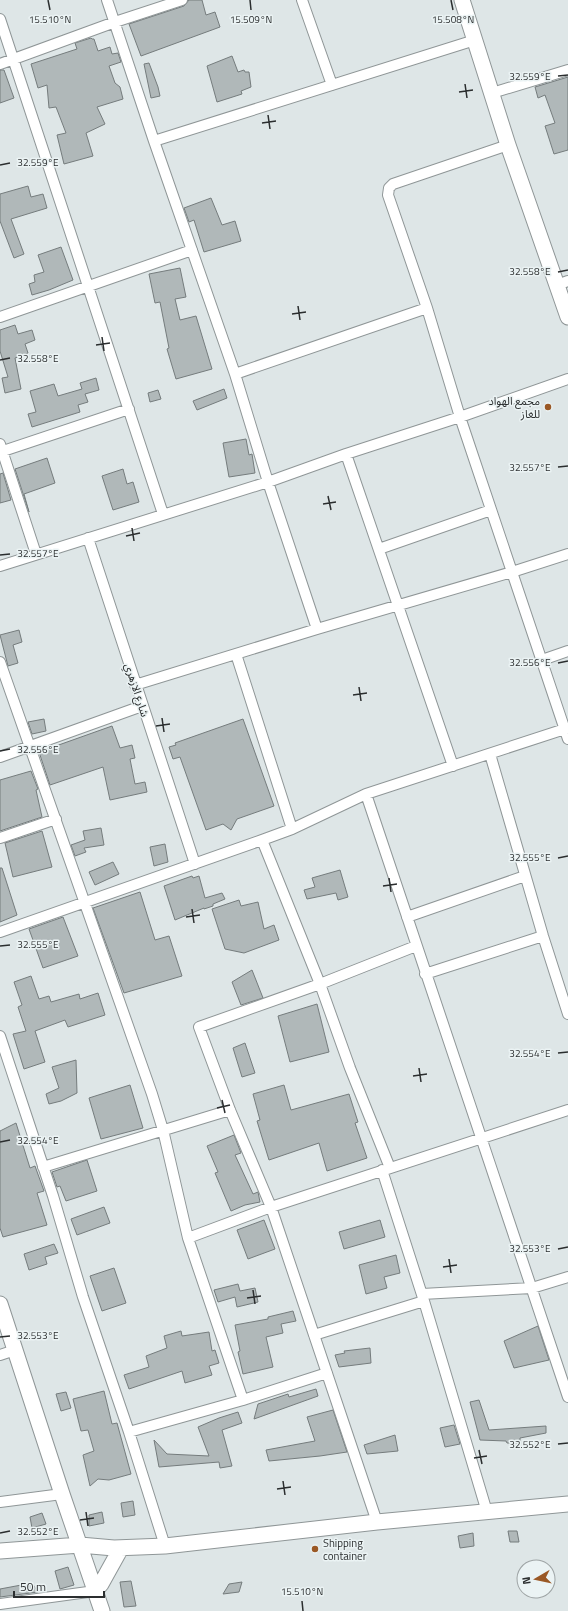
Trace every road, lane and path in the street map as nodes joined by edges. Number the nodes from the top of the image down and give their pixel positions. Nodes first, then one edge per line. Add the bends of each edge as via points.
1 (108, 0) edge
2 (182, 0) edge
3 (302, 0) edge
4 (462, 0) edge
5 (0, 19) edge
6 (115, 22) junction
7 (475, 40) junction
8 (14, 60) junction
9 (0, 64) edge
10 (568, 70) edge
11 (332, 85) junction
12 (492, 93) junction
13 (154, 141) junction
14 (508, 145) junction
15 (192, 250) junction
16 (562, 283) edge
17 (88, 286) junction
18 (427, 308) junction
19 (0, 317) edge
20 (568, 317) edge
21 (235, 374) junction
22 (568, 379) edge
23 (129, 409) junction
24 (460, 417) junction
25 (1, 449) edge
26 (346, 454) junction
27 (268, 482) junction
28 (491, 510) junction
29 (164, 514) junction
30 (88, 538) junction
31 (380, 549) junction
32 (36, 554) junction
33 (568, 554) edge
34 (0, 566) edge
35 (512, 572) junction
36 (399, 606) junction
37 (317, 629) junction
38 (568, 651) edge
39 (236, 654) junction
40 (542, 660) junction
41 (0, 662) edge
42 (135, 685) junction
43 (142, 706) junction
44 (567, 732) edge
45 (30, 747) junction
46 (490, 754) junction
47 (0, 757) edge
48 (454, 766) junction
49 (366, 794) junction
50 (56, 819) junction
51 (292, 829) junction
52 (0, 838) edge
53 (262, 840) junction
54 (195, 864) junction
55 (525, 876) junction
56 (84, 902) junction
57 (407, 917) junction
58 (0, 932) edge
59 (543, 936) junction
60 (416, 946) junction
61 (425, 974) junction
62 (320, 984) junction
63 (565, 993) edge
64 (568, 1014) edge
65 (0, 1036) edge
66 (230, 1110) junction
67 (568, 1110) edge
68 (163, 1130) junction
69 (481, 1138) junction
70 (43, 1167) junction
71 (386, 1169) junction
72 (271, 1207) junction
73 (188, 1238) junction
74 (568, 1277) edge
75 (532, 1288) junction
76 (423, 1297) junction
77 (0, 1304) edge
78 (314, 1335) junction
79 (15, 1350) junction
80 (0, 1355) edge
81 (327, 1373) junction
82 (568, 1397) edge
83 (243, 1400) junction
84 (129, 1432) junction
85 (62, 1494) junction
86 (0, 1502) edge
87 (568, 1504) edge
88 (487, 1512) junction
89 (377, 1522) junction
90 (80, 1545) junction
91 (165, 1546) junction
92 (121, 1548) junction
93 (0, 1551) edge
94 (95, 1591) junction
95 (0, 1604) edge
96 (102, 1611) edge

1 - 6 street
2 - 6 street
3 - 11 street
4 - 7 street
5 - 8 street
6 - 8 street
6 - 13 street
7 - 11 street
7 - 12 street
8 - 9 street
8 - 17 street
10 - 12 street
11 - 13 street
12 - 14 street
13 - 15 street
14 - 16 street
14 - 18 street via 393,184 389,188 388,195
15 - 17 street
15 - 21 street
16 - 20 street
17 - 19 street
17 - 23 street
18 - 21 street
18 - 24 street
21 - 27 street
22 - 24 street
23 - 25 street
23 - 29 street
24 - 26 street
24 - 28 street
25 - 32 street
26 - 27 street
26 - 31 street
27 - 29 street
27 - 37 street
28 - 31 street
28 - 35 street
29 - 30 street
30 - 32 street
30 - 42 street, شارع الازهري
31 - 36 street
32 - 34 street
33 - 35 street
35 - 36 street
35 - 40 street
36 - 37 street
36 - 48 street
37 - 39 street
38 - 40 street
39 - 42 street
39 - 51 street
40 - 44 street
41 - 45 street
42 - 43 street, شارع الازهري
43 - 45 street
43 - 54 street, شارع الازهري
44 - 46 street
45 - 47 street
45 - 50 street
46 - 48 street
46 - 55 street
48 - 49 street
49 - 51 street
49 - 57 street
50 - 52 street
50 - 56 street
51 - 53 street
53 - 54 street
53 - 62 street
54 - 56 street
55 - 57 street
55 - 59 street
56 - 58 street
56 - 68 street
57 - 60 street
59 - 61 street
59 - 63 street
60 - 61 street
60 - 62 street
61 - 69 street
62 - 66 street via 199,1027
62 - 71 street
63 - 64 street
65 - 70 street
66 - 68 street
66 - 72 street
67 - 69 street
68 - 70 street
68 - 73 street
69 - 71 street
69 - 75 street
70 - 84 street via 83,1297
71 - 72 street
71 - 76 street
72 - 73 street
72 - 78 street
73 - 83 street
74 - 75 street
75 - 76 street
75 - 82 street
76 - 78 street
76 - 88 street
77 - 79 street
78 - 81 street
79 - 80 street
79 - 85 street
81 - 83 street
81 - 89 street
83 - 84 street
84 - 91 street
85 - 86 street
85 - 90 street
87 - 88 street
88 - 89 street
89 - 91 street
90 - 92 street
90 - 93 street
90 - 94 street
91 - 92 street
92 - 94 street via 102,1584
94 - 95 street
94 - 96 street

